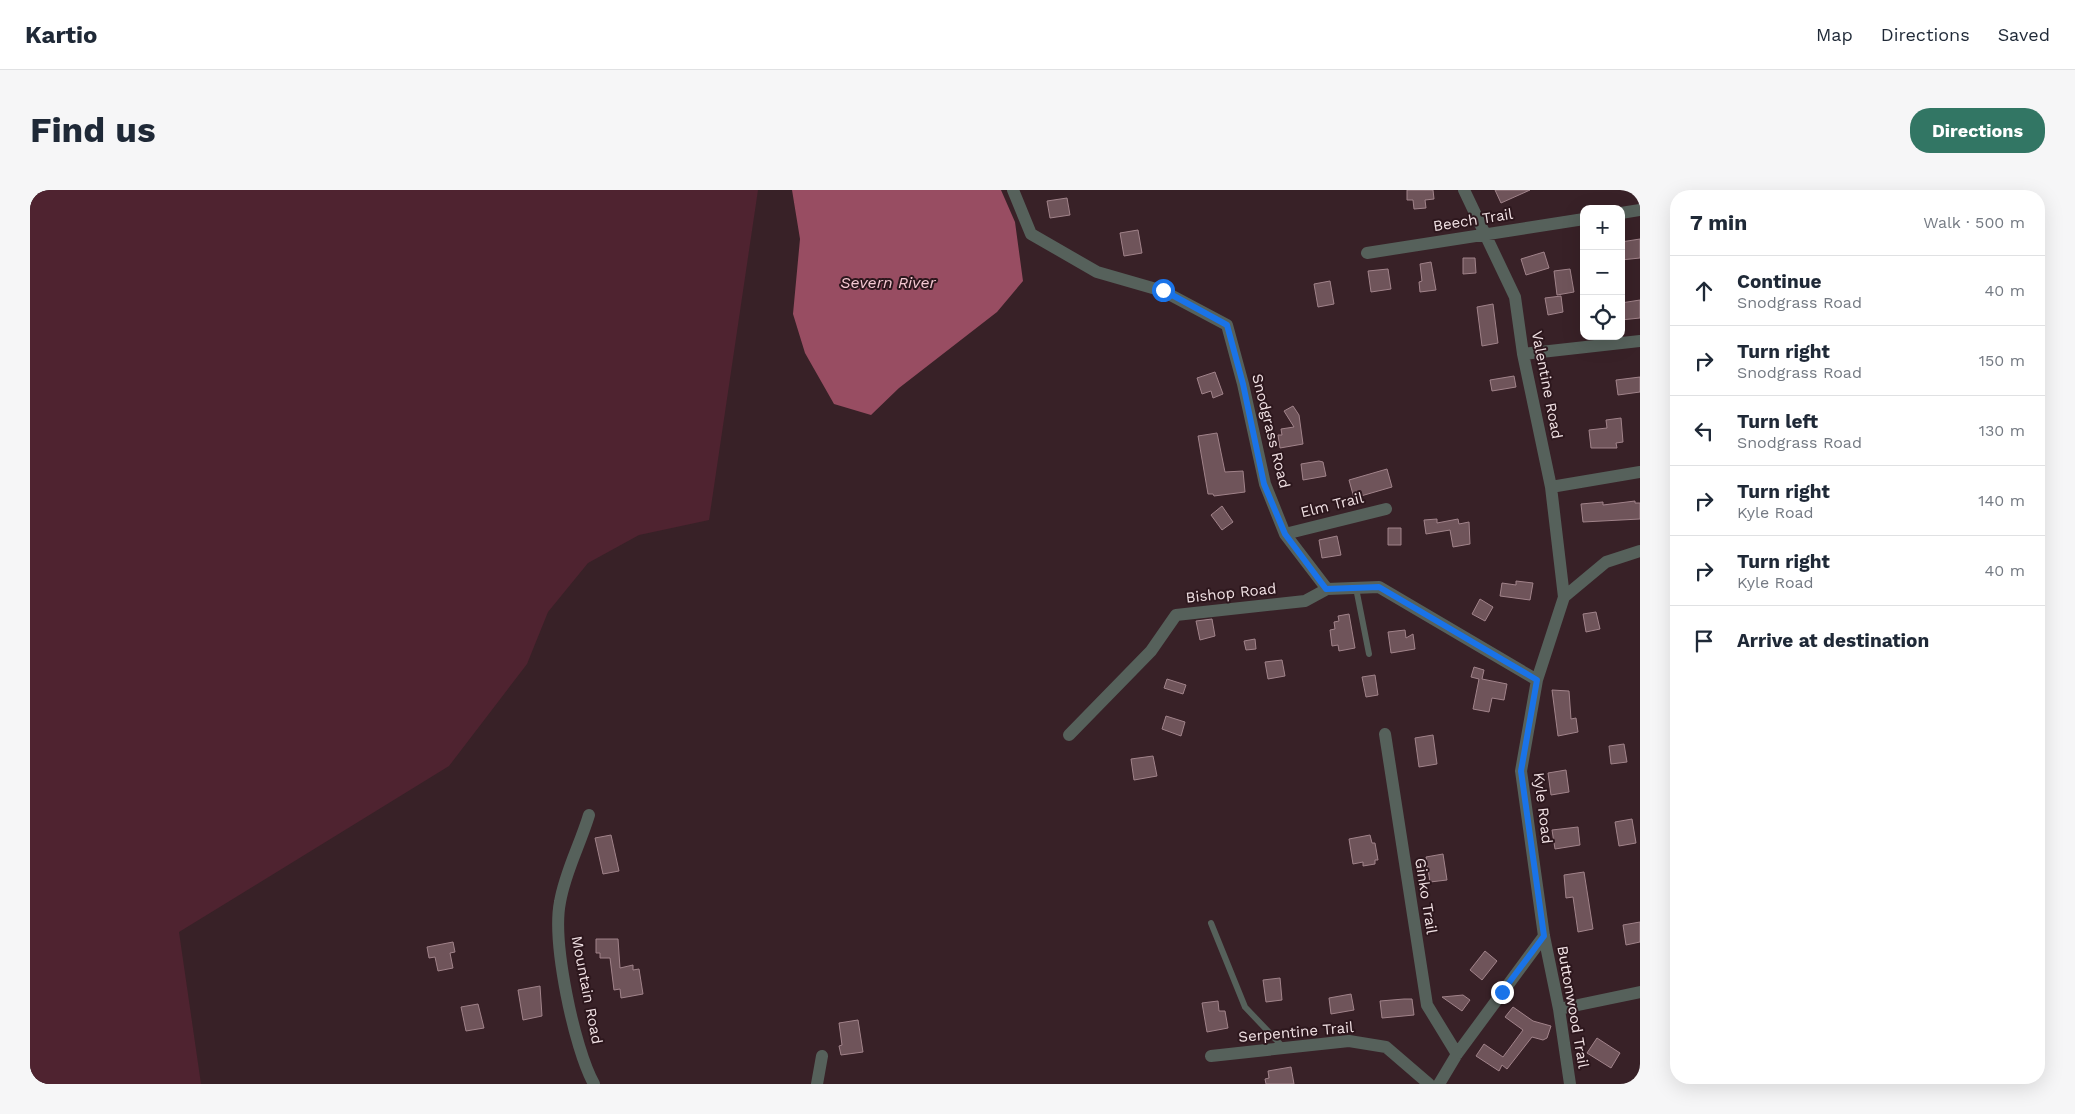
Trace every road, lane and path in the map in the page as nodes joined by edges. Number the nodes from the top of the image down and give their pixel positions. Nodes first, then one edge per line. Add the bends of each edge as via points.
1 (1013, 190) edge
2 (1464, 190) edge
3 (1640, 210) edge
4 (1625, 212) edge
5 (1580, 220) edge
6 (1484, 235) junction
7 (1367, 253) dead end
8 (1640, 341) edge
9 (1523, 354) junction
10 (1640, 472) edge
11 (1550, 487) junction
12 (1386, 509) dead end
13 (1285, 534) junction
14 (1640, 551) edge
15 (1356, 588) junction
16 (1326, 589) junction
17 (1564, 597) junction
18 (1370, 654) dead end
19 (1537, 680) junction
20 (1385, 734) dead end
21 (1069, 735) dead end
22 (589, 815) dead end
23 (1211, 923) dead end
24 (1544, 936) junction
25 (1640, 992) edge
26 (1559, 1010) junction
27 (1284, 1048) junction
28 (1457, 1054) junction
29 (822, 1056) dead end
30 (1211, 1056) dead end
31 (594, 1084) edge
32 (816, 1084) edge
33 (1429, 1084) edge
34 (1439, 1084) edge
35 (1570, 1084) edge

1 - 13 street, Snodgrass Road via 1031,234 1097,272 1163,290 1227,325 1264,484
2 - 6 street, Valentine Road
3 - 4 street
5 - 6 street, Beech Trail
6 - 7 street, Beech Trail
6 - 9 street, Valentine Road via 1515,297
8 - 9 street
9 - 11 street, Valentine Road
10 - 11 street
11 - 17 street, Valentine Road
12 - 13 street, Elm Trail
13 - 16 street, Snodgrass Road
14 - 17 street via 1606,562
15 - 16 street
15 - 18 lane
15 - 19 street via 1379,587
16 - 21 street, Bishop Road via 1305,601 1176,615 1151,651
17 - 19 street, Kyle Road
19 - 24 street, Kyle Road via 1521,771
20 - 28 street, Ginko Trail via 1426,1005
22 - 31 street, Mountain Road via 560,900 559,948 574,1027 587,1072
23 - 27 lane via 1245,1007
24 - 26 street, Buttonwood Trail
24 - 28 street
25 - 26 street
26 - 35 street, Buttonwood Trail
27 - 30 street, Serpentine Trail
27 - 33 street, Serpentine Trail via 1349,1040 1386,1047
28 - 34 street
29 - 32 street

